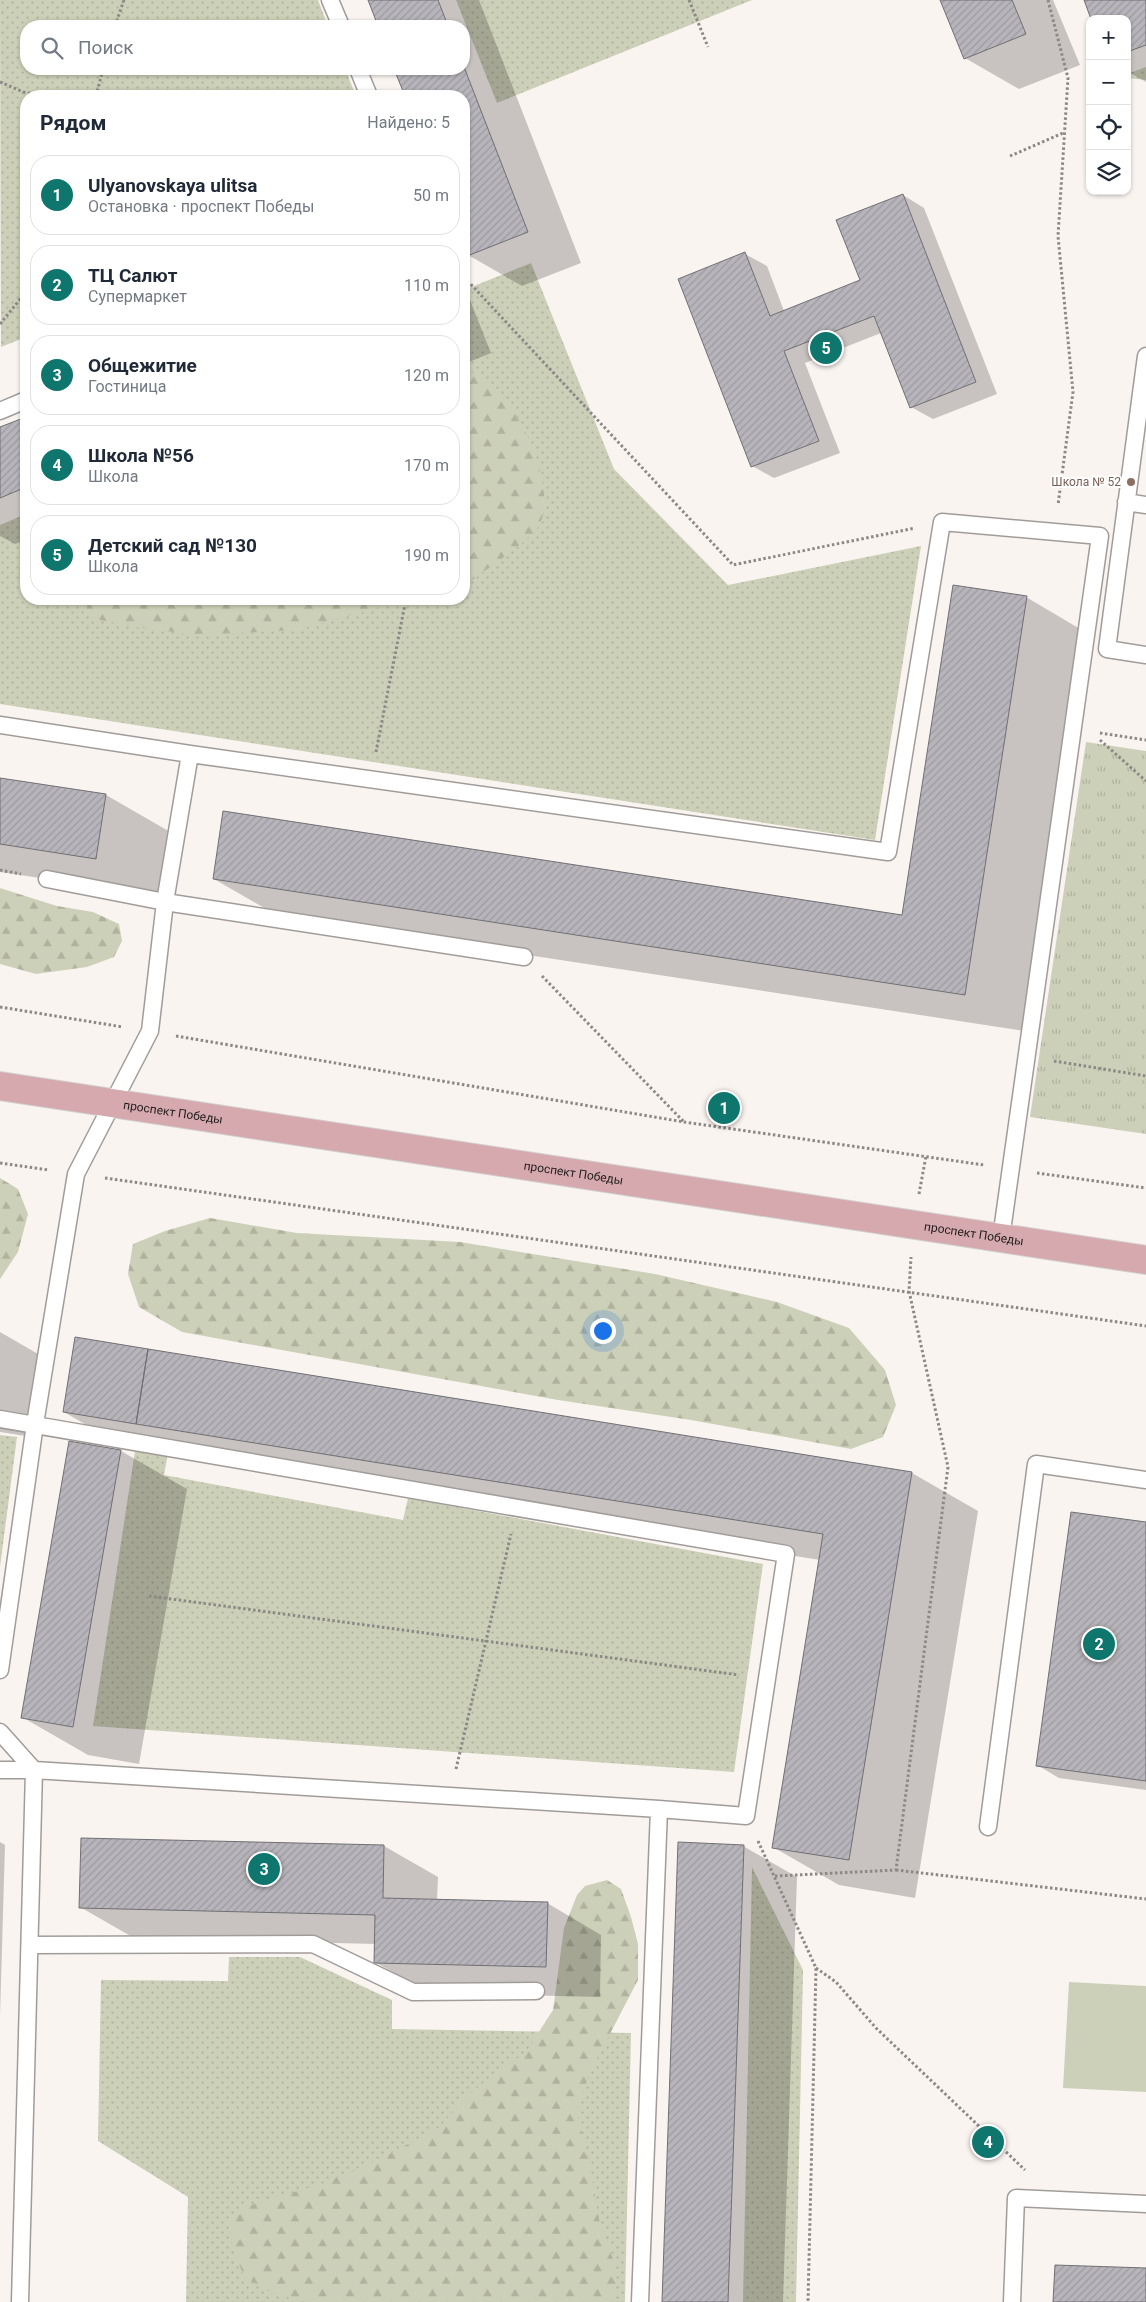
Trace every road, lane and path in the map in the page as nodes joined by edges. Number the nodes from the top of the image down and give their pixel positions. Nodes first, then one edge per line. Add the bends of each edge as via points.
1 (124, 0) edge
2 (330, 0) edge
3 (689, 0) edge
4 (1048, 0) edge
5 (117, 20) edge
6 (338, 20) edge
7 (708, 47) dead end
8 (102, 75) edge
9 (360, 75) edge
10 (0, 82) edge
11 (98, 90) edge
12 (367, 90) edge
13 (20, 91) edge
14 (1065, 132) junction
15 (1010, 156) dead end
16 (470, 284) edge
17 (20, 299) edge
18 (0, 324) edge
19 (1146, 356) edge
20 (20, 403) edge
21 (0, 411) edge
22 (1140, 448) edge
23 (1126, 502) junction
24 (1146, 505) edge
25 (942, 522) junction
26 (1055, 532) junction
27 (405, 605) edge
28 (1085, 644) junction
29 (1107, 649) junction
30 (1146, 655) edge
31 (0, 725) edge
32 (1072, 729) junction
33 (1090, 732) junction
34 (1146, 740) edge
35 (190, 754) junction
36 (371, 780) junction
37 (1146, 781) edge
38 (47, 879) dead end
39 (165, 902) junction
40 (524, 958) joint
41 (0, 1007) edge
42 (150, 1032) junction
43 (1026, 1057) junction
44 (1146, 1076) edge
45 (0, 1086) edge
46 (112, 1104) junction
47 (684, 1122) junction
48 (0, 1163) edge
49 (1010, 1169) junction
50 (76, 1174) junction
51 (1146, 1188) edge
52 (913, 1224) junction
53 (1001, 1238) junction
54 (1146, 1260) edge
55 (908, 1291) junction
56 (1146, 1326) edge
57 (0, 1419) edge
58 (36, 1424) junction
59 (1146, 1480) edge
60 (517, 1507) junction
61 (149, 1596) dead end
62 (487, 1641) junction
63 (0, 1670) edge
64 (767, 1679) junction
65 (0, 1732) edge
66 (0, 1770) edge
67 (34, 1770) junction
68 (449, 1796) junction
69 (659, 1809) junction
70 (746, 1816) junction
71 (988, 1827) dead end
72 (896, 1870) junction
73 (774, 1876) junction
74 (1146, 1899) edge
75 (30, 1945) junction
76 (816, 1968) junction
77 (536, 1991) dead end
78 (1057, 2200) junction
79 (1146, 2204) edge
80 (20, 2302) edge
81 (640, 2302) edge
82 (808, 2302) edge
83 (1012, 2302) edge

1 - 5 path
2 - 6 lane
3 - 7 path
4 - 14 path via 1068,78
8 - 11 path
9 - 12 lane
10 - 13 path
14 - 15 path
14 - 26 path via 1058,236 1072,392
16 - 25 path via 733,564
17 - 18 path
19 - 22 lane
20 - 21 lane
22 - 23 lane
23 - 24 lane
23 - 29 lane
25 - 26 lane
25 - 36 lane via 888,852
26 - 28 lane via 1100,536
27 - 36 path
28 - 29 lane
28 - 32 lane
29 - 30 lane
31 - 35 lane
32 - 33 path
32 - 43 lane
33 - 34 path
33 - 37 path
35 - 36 lane
35 - 39 lane
38 - 39 lane
39 - 40 lane
39 - 42 lane
40 - 47 path
41 - 42 path
42 - 46 lane
42 - 47 path
43 - 44 path
43 - 49 lane
45 - 46 main road, проспект Победы
46 - 50 lane
46 - 52 main road, проспект Победы
47 - 49 path
48 - 50 path
49 - 51 path
49 - 53 lane
50 - 55 path
50 - 58 lane
52 - 53 main road, проспект Победы
52 - 55 path
53 - 54 main road, проспект Победы
55 - 56 path
55 - 72 path via 948,1467
57 - 58 lane
58 - 60 lane
58 - 63 lane
59 - 71 lane via 1036,1464
60 - 62 path
60 - 64 lane via 786,1554
61 - 62 path
62 - 64 path
62 - 68 path
64 - 70 lane
65 - 67 lane
66 - 67 lane
67 - 68 lane
67 - 75 lane
68 - 69 lane
69 - 70 lane
69 - 81 lane
70 - 73 path
72 - 73 path
72 - 74 path
73 - 76 path
75 - 77 lane via 313,1944 413,1992
75 - 80 lane
76 - 78 path via 836,1982 876,2028
76 - 82 path
78 - 79 lane
78 - 83 lane via 1016,2198

